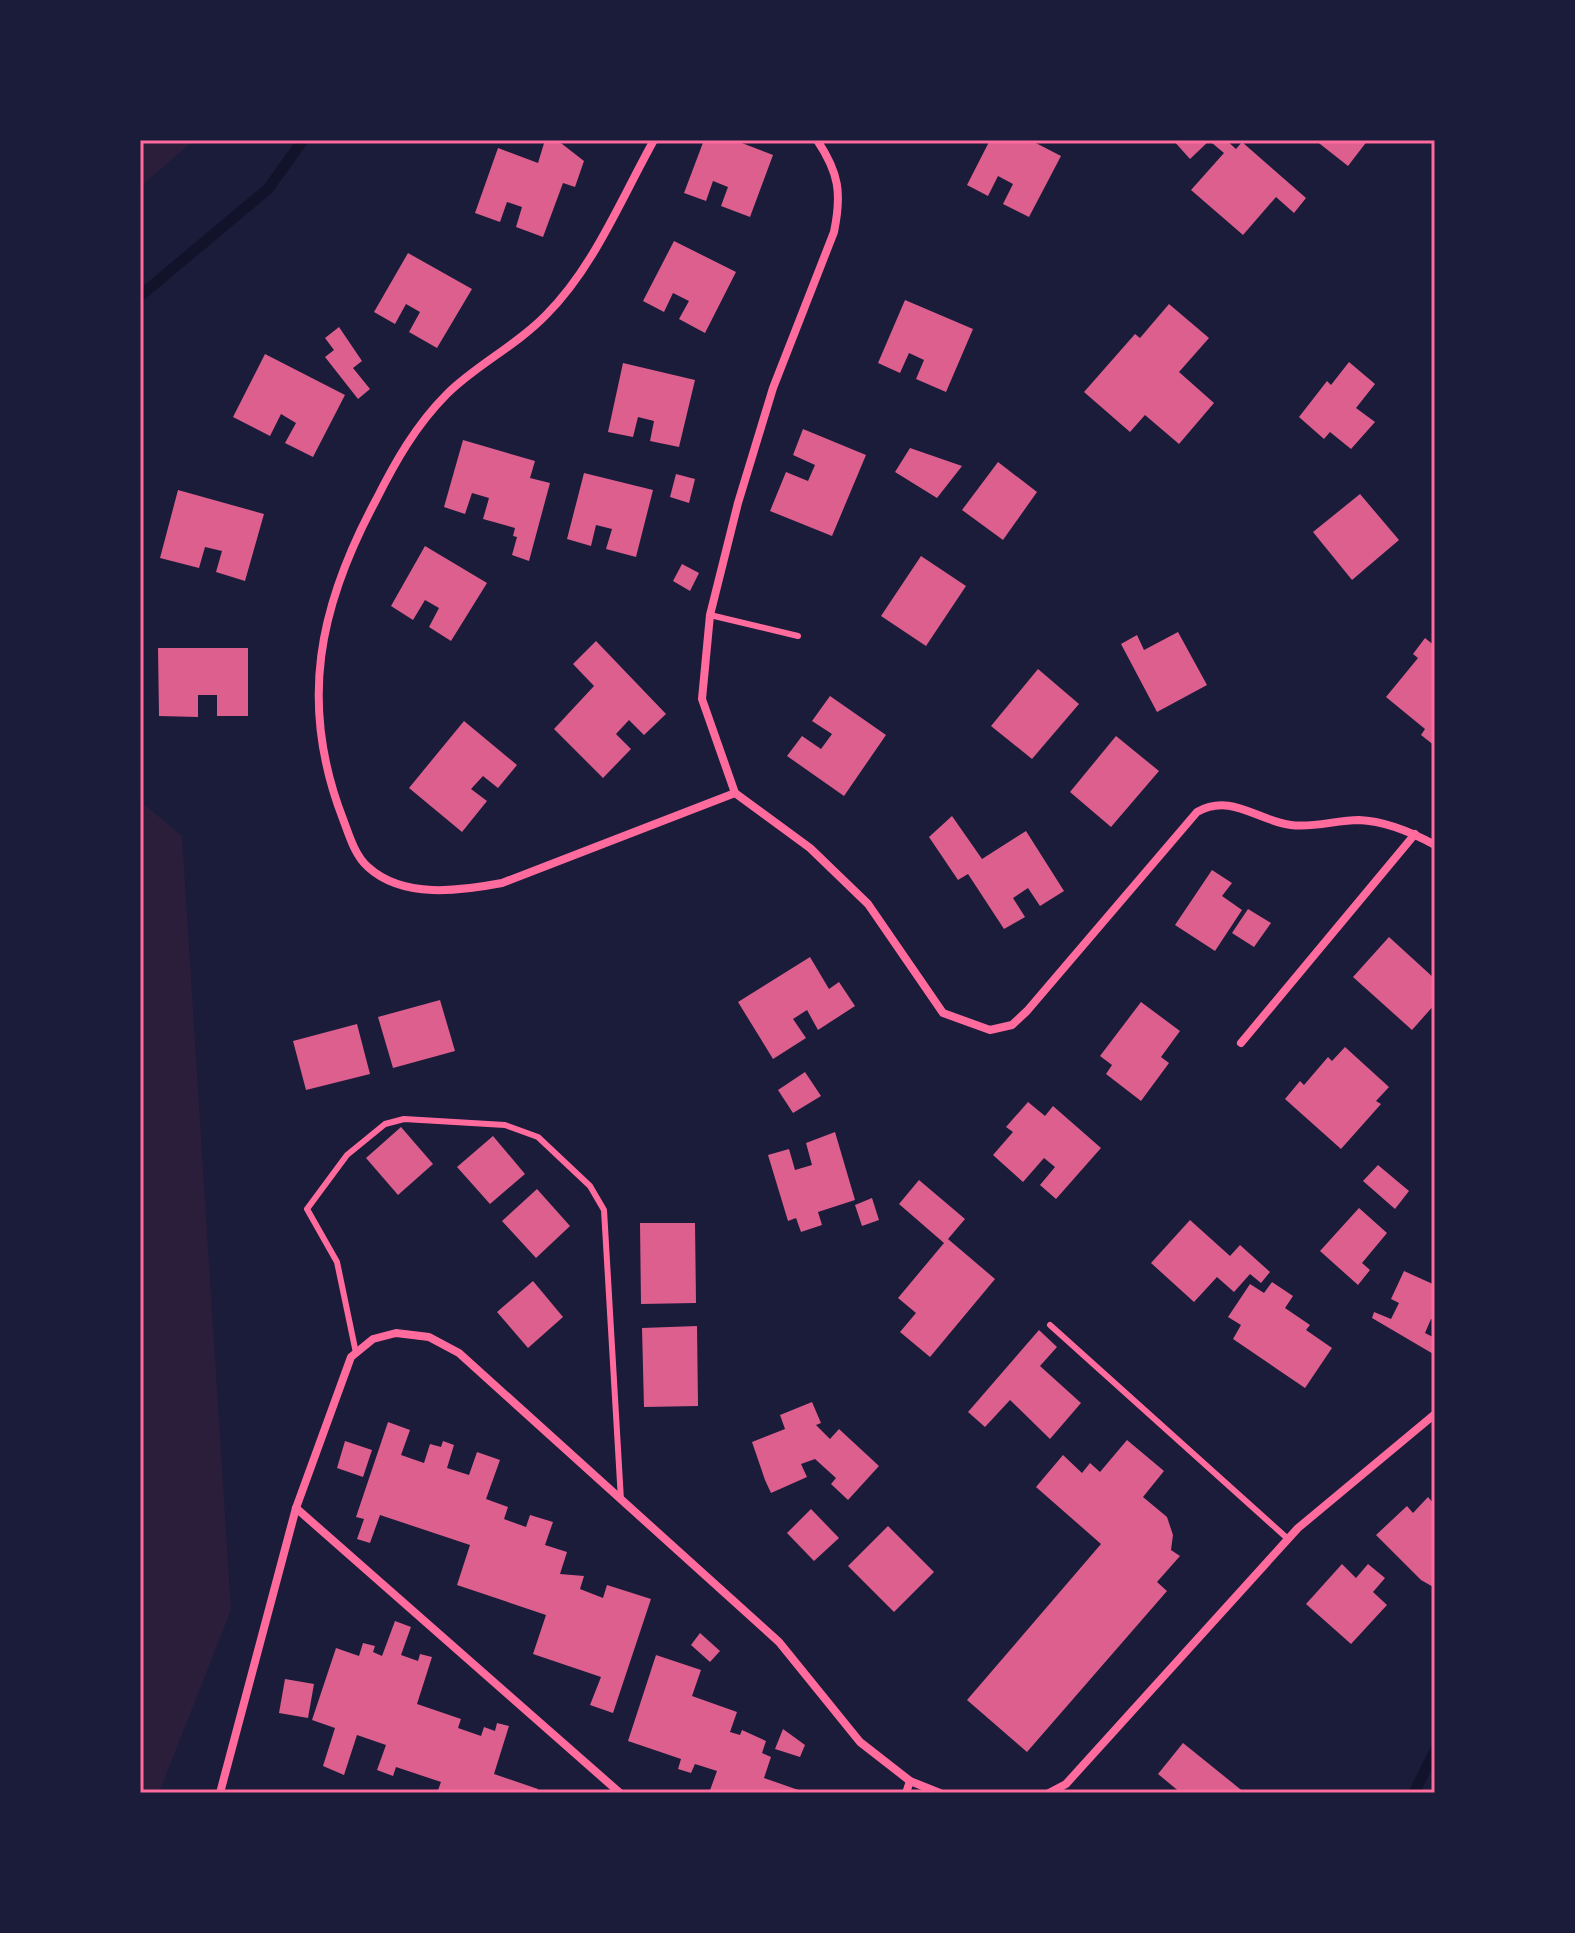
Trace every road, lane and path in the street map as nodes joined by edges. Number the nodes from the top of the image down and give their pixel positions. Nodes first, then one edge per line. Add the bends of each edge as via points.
1 (654, 140) edge
2 (817, 140) edge
3 (710, 615) junction
4 (798, 636) dead end
5 (735, 793) junction
6 (1415, 834) junction
7 (1435, 845) edge
8 (1241, 1043) dead end
9 (1050, 1325) dead end
10 (356, 1353) junction
11 (1435, 1414) edge
12 (621, 1500) junction
13 (296, 1508) junction
14 (1288, 1539) junction
15 (910, 1781) junction
16 (220, 1793) edge
17 (620, 1793) edge
18 (906, 1793) edge
19 (940, 1793) edge
20 (1049, 1793) edge

1 - 5 street via 583,270 547,315 448,392 391,470 347,553 327,611 318,672 322,733 333,794 352,844 367,867 392,882 419,889 462,891 502,883
2 - 3 street via 834,167 839,207 834,232 773,388
3 - 4 lane
3 - 5 street via 702,699
5 - 6 street via 810,848 868,904 943,1013 990,1030 1012,1025 1027,1011 1208,805 1235,805 1290,825 1360,820
6 - 7 street
6 - 8 street
9 - 14 lane
10 - 12 street via 373,1339 396,1333 429,1337 459,1353
10 - 12 lane via 337,1262 307,1209 347,1155 385,1124 404,1119 505,1125 538,1137 590,1186 604,1210
10 - 13 street
11 - 14 street
12 - 15 street via 779,1642 860,1742
13 - 16 street
13 - 17 street
14 - 20 street via 1066,1784
15 - 18 street
15 - 19 street

